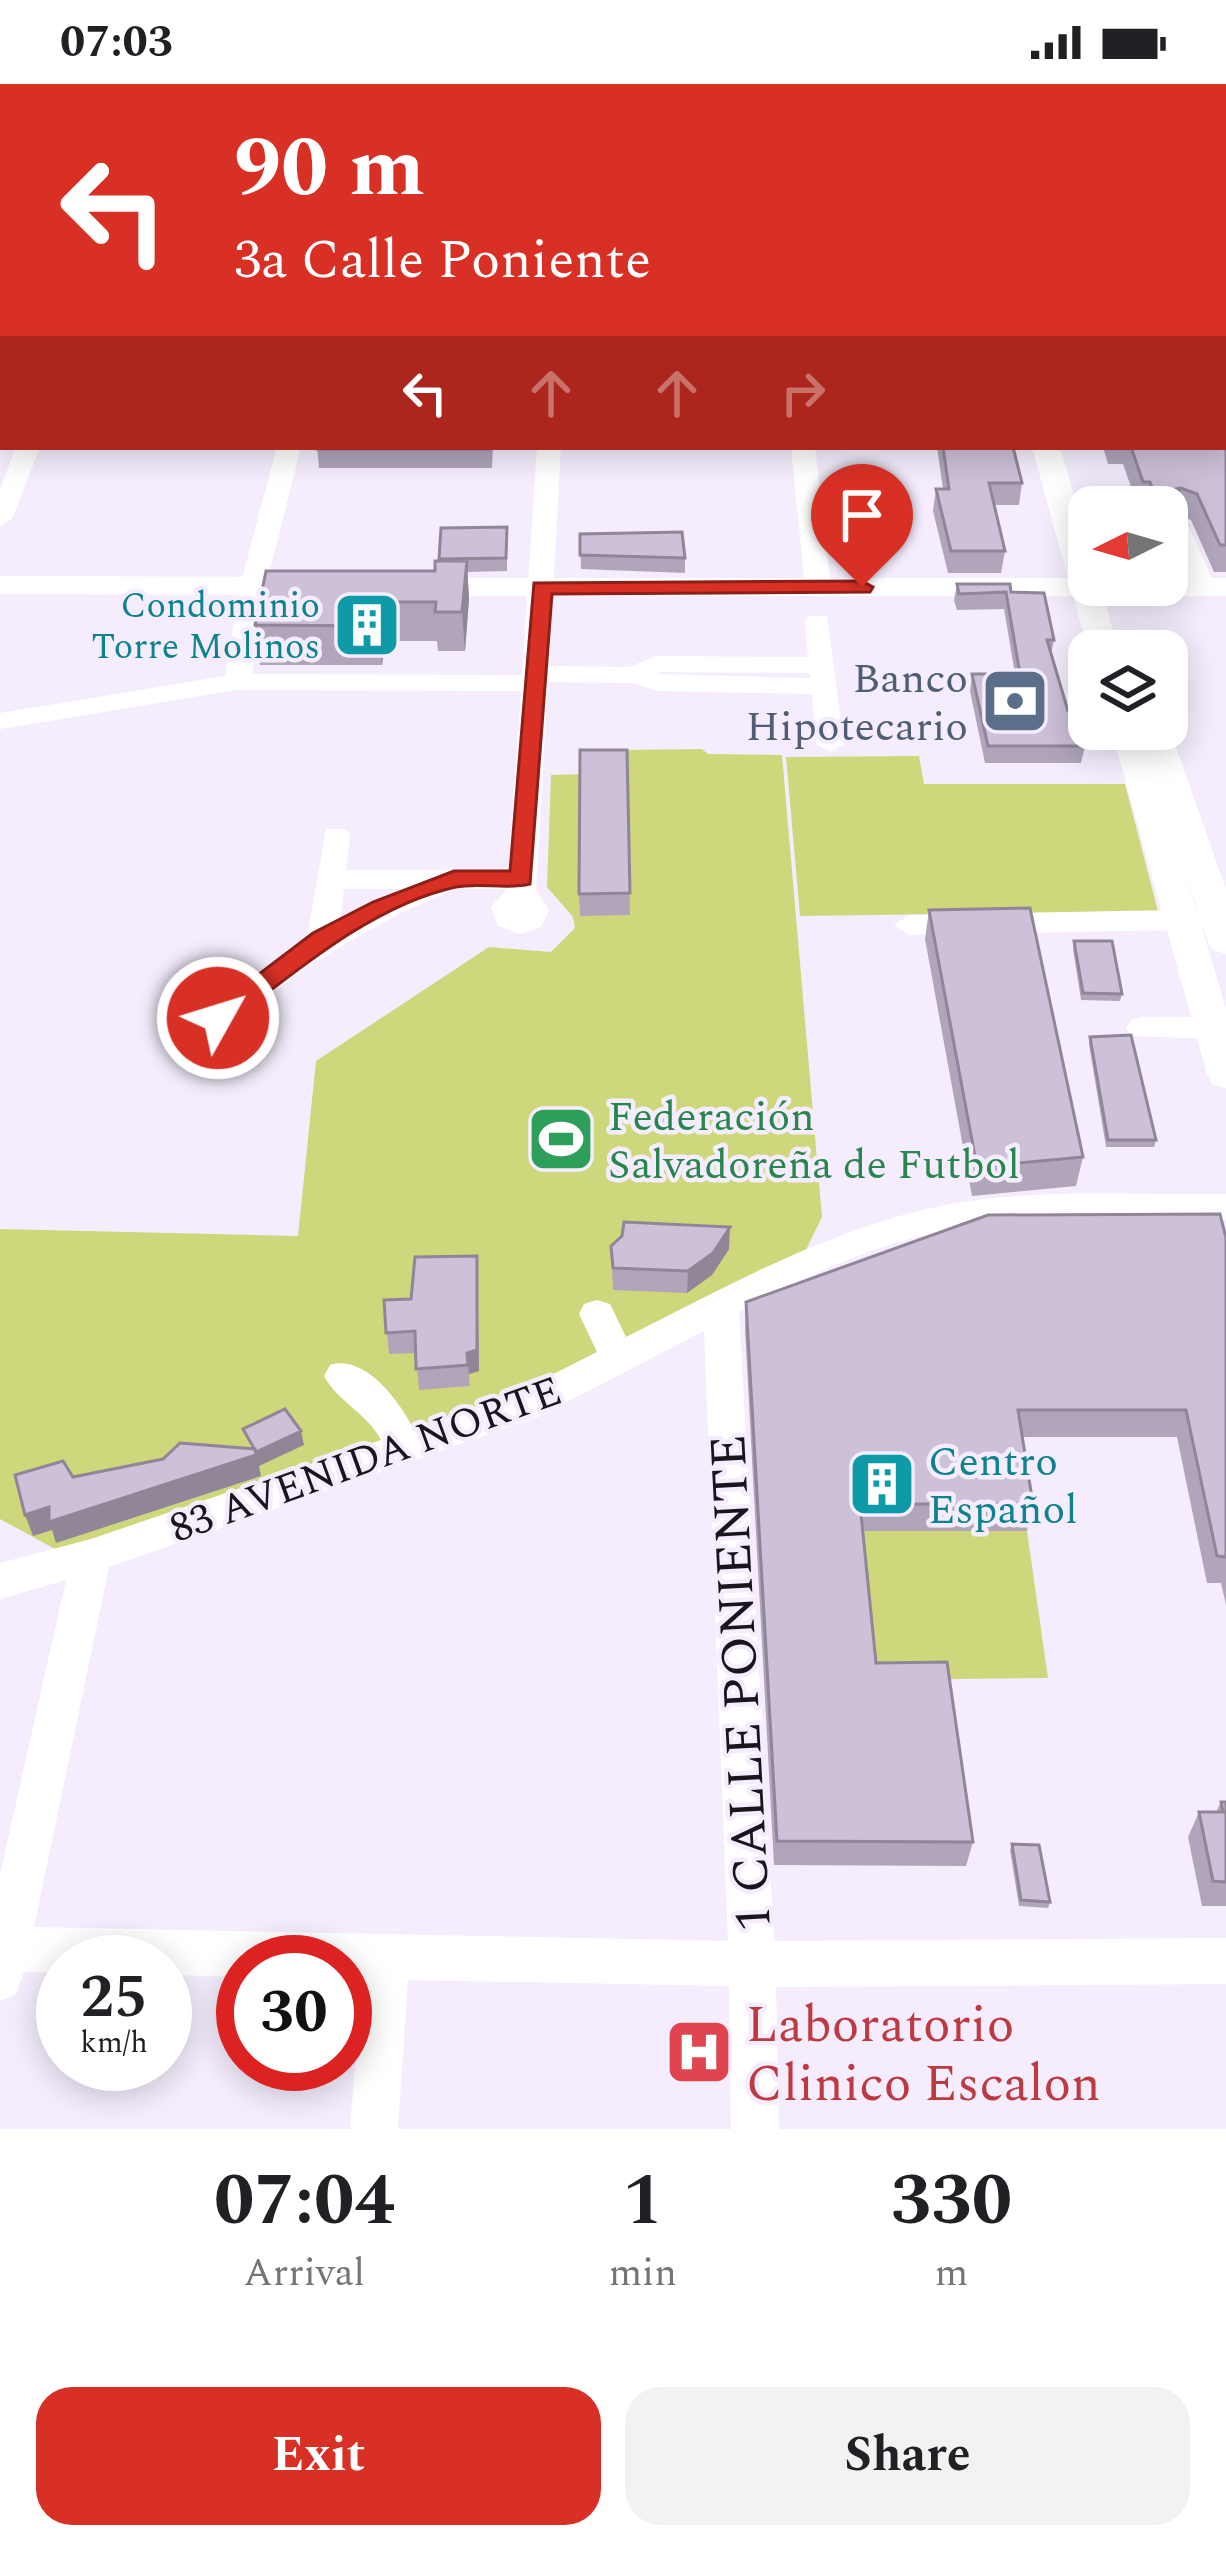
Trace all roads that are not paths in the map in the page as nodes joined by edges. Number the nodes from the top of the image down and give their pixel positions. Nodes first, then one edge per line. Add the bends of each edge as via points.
1 (27, 450) edge
2 (288, 450) edge
3 (549, 450) edge
4 (803, 450) edge
5 (1047, 450) edge
6 (1069, 450) edge
7 (1079, 486) edge
8 (1068, 503) edge
9 (0, 518) edge
10 (1188, 544) edge
11 (0, 585) edge
12 (254, 586) junction
13 (342, 586) edge
14 (1068, 586) edge
15 (387, 587) edge
16 (818, 587) junction
17 (1215, 587) edge
18 (542, 588) junction
19 (818, 621) dead end
20 (823, 676) junction
21 (535, 679) junction
22 (237, 682) junction
23 (0, 721) edge
24 (830, 743) dead end
25 (1136, 750) edge
26 (1162, 750) edge
27 (336, 835) dead end
28 (454, 879) junction
29 (330, 880) junction
30 (1214, 924) edge
31 (909, 926) dead end
32 (322, 939) junction
33 (218, 1018) dead end
34 (1142, 1028) dead end
35 (1213, 1028) junction
36 (1226, 1074) edge
37 (1226, 1207) edge
38 (721, 1310) junction
39 (597, 1314) dead end
40 (620, 1361) junction
41 (343, 1376) dead end
42 (405, 1449) junction
43 (91, 1556) junction
44 (0, 1581) edge
45 (387, 1957) junction
46 (2, 1958) edge
47 (1226, 1961) edge
48 (752, 1964) junction
49 (374, 2129) edge
50 (755, 2129) edge

1 - 9 street
2 - 12 street
3 - 18 street
4 - 16 street
5 - 8 main road
6 - 7 main road
10 - 17 street
11 - 12 main road
12 - 13 main road
12 - 22 street
14 - 16 main road
15 - 18 main road
16 - 18 main road
18 - 21 street
19 - 20 street
20 - 21 street via 656,664 634,675
20 - 24 street
21 - 22 street
21 - 28 street via 521,889
22 - 23 street
25 - 30 main road
26 - 30 main road
27 - 29 street
28 - 29 street
28 - 32 street
29 - 32 street
30 - 31 street via 1047,935
30 - 35 main road
32 - 33 street
34 - 35 street
35 - 36 main road
37 - 38 street, 83 AVENIDA NORTE via 1001,1212 926,1222 789,1270
38 - 40 street, 83 AVENIDA NORTE
38 - 48 street, 1 CALLE PONIENTE
39 - 40 street
40 - 42 street, 83 AVENIDA NORTE
41 - 42 street via 385,1412
42 - 43 street, 83 AVENIDA NORTE
43 - 44 street, 83 AVENIDA NORTE
43 - 46 street
45 - 46 street
45 - 48 street
45 - 49 street
47 - 48 street
48 - 50 street, 1 CALLE PONIENTE

